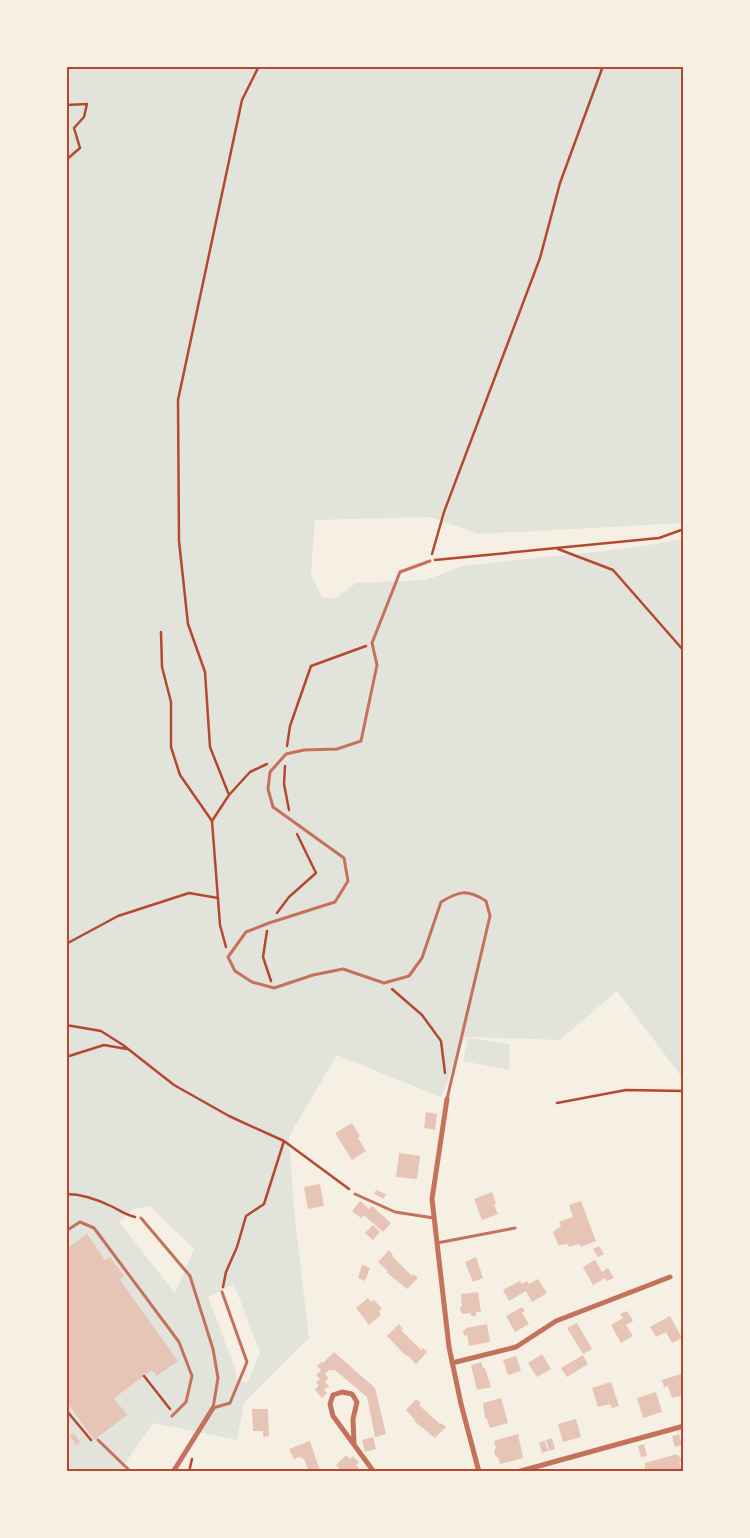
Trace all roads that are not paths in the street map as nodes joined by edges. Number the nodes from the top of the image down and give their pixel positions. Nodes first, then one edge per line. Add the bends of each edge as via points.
1 (430, 561) road end
2 (447, 1099) joint
3 (355, 1194) road end
4 (141, 1218) road end
5 (434, 1218) junction
6 (515, 1228) dead end
7 (66, 1231) edge
8 (437, 1243) junction
9 (670, 1277) dead end
10 (222, 1292) road end
11 (452, 1363) junction
12 (213, 1408) junction
13 (173, 1415) road end
14 (684, 1426) edge
15 (98, 1440) road end
16 (354, 1443) junction
17 (130, 1471) edge
18 (173, 1472) edge
19 (374, 1472) edge
20 (479, 1472) edge
21 (517, 1472) edge

1 - 2 lane via 400,572 372,643 377,665 361,741 337,749 286,754 270,772 268,789 273,807 344,858 348,881 335,902 246,932 228,957 235,971 252,982 274,988 343,969 384,982 409,976 422,958 441,902 456,893 473,893 486,901 490,916
2 - 5 street via 432,1200
3 - 5 lane via 395,1212
4 - 12 lane via 190,1276 213,1349 218,1378
5 - 8 street
6 - 8 lane
7 - 13 lane via 80,1222 94,1228 179,1342 192,1376 186,1402
8 - 11 street
9 - 11 street via 556,1321 516,1347
10 - 12 lane via 247,1362 230,1403
11 - 20 street
12 - 18 street
14 - 21 street
15 - 17 lane
16 - 16 street via 333,1416 330,1404 333,1395 342,1392 352,1394 357,1402 353,1419
16 - 19 street

